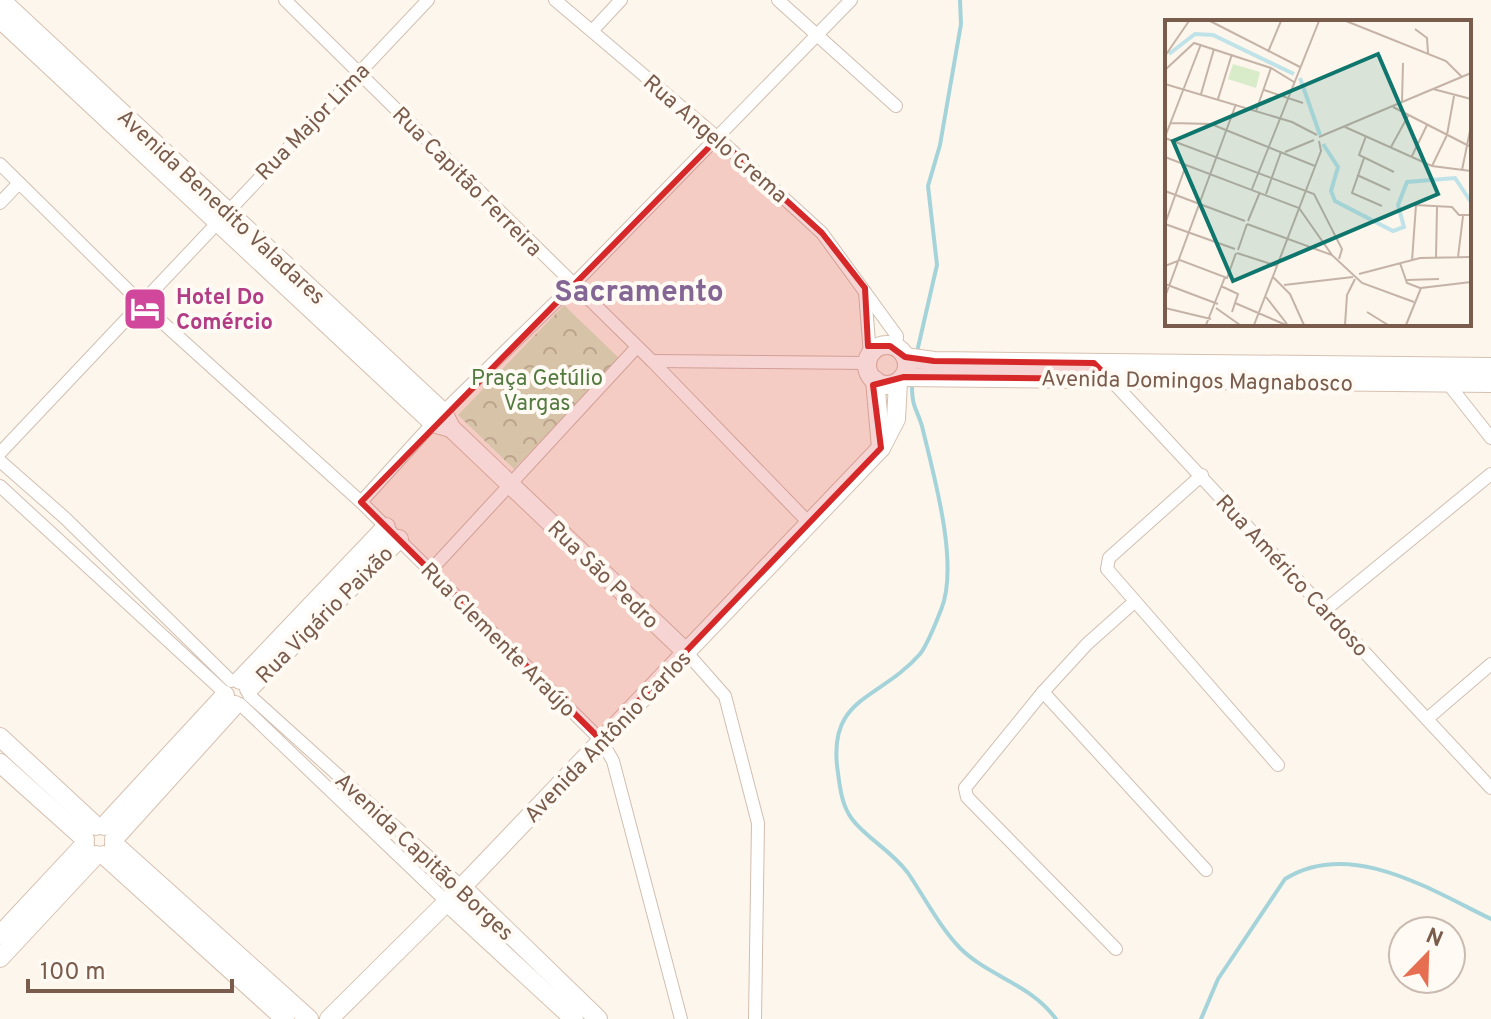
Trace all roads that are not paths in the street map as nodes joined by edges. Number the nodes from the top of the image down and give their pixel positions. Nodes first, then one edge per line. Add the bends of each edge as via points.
1 (1, 0) edge
2 (285, 0) edge
3 (428, 0) edge
4 (555, 0) edge
5 (621, 0) edge
6 (778, 0) edge
7 (851, 0) edge
8 (0, 19) edge
9 (592, 31) junction
10 (818, 34) junction
11 (358, 73) junction
12 (896, 106) dead end
13 (718, 138) junction
14 (0, 164) edge
15 (19, 183) junction
16 (0, 203) edge
17 (222, 216) junction
18 (573, 285) junction
19 (865, 288) junction
20 (141, 303) junction
21 (636, 348) junction
22 (900, 352) junction
23 (652, 361) junction
24 (1094, 363) junction
25 (871, 366) junction
26 (1491, 367) edge
27 (1444, 375) junction
28 (901, 379) junction
29 (1110, 379) junction
30 (1491, 383) edge
31 (442, 421) junction
32 (1491, 438) edge
33 (881, 448) junction
34 (0, 453) edge
35 (0, 461) edge
36 (1491, 474) edge
37 (1202, 475) junction
38 (511, 484) junction
39 (0, 486) edge
40 (361, 502) junction
41 (810, 524) junction
42 (393, 533) junction
43 (430, 571) junction
44 (1133, 603) junction
45 (1325, 610) junction
46 (687, 653) junction
47 (1491, 664) edge
48 (1043, 692) junction
49 (237, 693) junction
50 (1427, 719) junction
51 (0, 737) edge
52 (601, 740) junction
53 (17, 753) junction
54 (2, 765) edge
55 (1278, 765) dead end
56 (1491, 788) edge
57 (100, 841) junction
58 (1206, 870) dead end
59 (462, 887) junction
60 (447, 902) junction
61 (0, 935) edge
62 (1116, 949) dead end
63 (226, 954) junction
64 (0, 958) edge
65 (285, 1019) edge
66 (309, 1019) edge
67 (329, 1019) edge
68 (574, 1019) edge
69 (598, 1019) edge
70 (681, 1019) edge
71 (755, 1019) edge

1 - 17 main road, Avenida Benedito Valadares
2 - 11 street, Rua Capitão Ferreira
3 - 11 street, Rua Major Lima
4 - 9 street, Rua Angelo Crema
5 - 9 street
6 - 10 street
7 - 10 street
8 - 17 main road, Avenida Benedito Valadares
9 - 13 street, Rua Angelo Crema
10 - 12 street
10 - 13 street
11 - 17 street, Rua Major Lima
11 - 18 street, Rua Capitão Ferreira
13 - 18 street
13 - 19 street, Rua Angelo Crema via 822,233
14 - 15 street, Rua Clemente Araújo
15 - 16 street
15 - 20 street, Rua Clemente Araújo
17 - 20 street, Rua Major Lima
17 - 31 main road, Avenida Benedito Valadares
18 - 21 street, Rua Capitão Ferreira
18 - 31 street
19 - 22 street, Rua Angelo Crema via 897,336
19 - 25 street
20 - 34 street, Rua Major Lima
20 - 40 street, Rua Clemente Araújo
21 - 23 street, Rua Capitão Ferreira
21 - 38 street
22 - 24 main road via 934,361
22 - 25 main road via 879,347
22 - 28 main road, Avenida Antônio Carlos
23 - 25 street
23 - 41 street, Rua Capitão Ferreira
24 - 27 main road
24 - 29 street, Rua Américo Cardoso
25 - 28 main road, Avenida Domingos Magnabosco via 886,385
25 - 33 main road
26 - 27 main road
27 - 29 main road, Avenida Domingos Magnabosco
27 - 30 main road, Avenida Domingos Magnabosco
27 - 32 street
28 - 29 main road, Avenida Domingos Magnabosco
28 - 33 main road, Avenida Antônio Carlos via 896,419
29 - 37 street, Rua Américo Cardoso
31 - 38 main road, Rua São Pedro
31 - 40 street
33 - 41 main road, Avenida Antônio Carlos
35 - 49 street, Avenida Capitão Borges via 65,518
36 - 45 street
37 - 44 street via 1109,558 1109,575
37 - 45 street, Rua Américo Cardoso
38 - 43 street
38 - 46 main road, Rua São Pedro
39 - 49 street, Avenida Capitão Borges
40 - 42 street, Rua Clemente Araújo
41 - 46 main road, Avenida Antônio Carlos
42 - 43 street, Rua Clemente Araújo
42 - 49 main road, Rua Vigário Paixão
43 - 52 street, Rua Clemente Araújo
44 - 48 street
44 - 55 street
45 - 50 street, Rua Américo Cardoso
46 - 52 main road, Avenida Antônio Carlos
46 - 71 street, Rua São Pedro via 725,696 758,823
47 - 50 street
48 - 58 street
48 - 62 street via 969,782 967,797
49 - 57 main road, Rua Vigário Paixão
49 - 59 street, Avenida Capitão Borges
49 - 60 street
50 - 56 street, Rua Américo Cardoso
51 - 53 main road
52 - 59 main road, Avenida Antônio Carlos
52 - 70 street, Rua Clemente Araújo via 613,761
53 - 54 main road
53 - 57 main road
54 - 57 main road
57 - 61 main road
57 - 63 main road
57 - 64 main road
59 - 60 main road, Avenida Antônio Carlos
59 - 69 main road, Avenida Capitão Borges
60 - 67 main road, Avenida Antônio Carlos
60 - 68 main road
63 - 65 main road
63 - 66 main road

